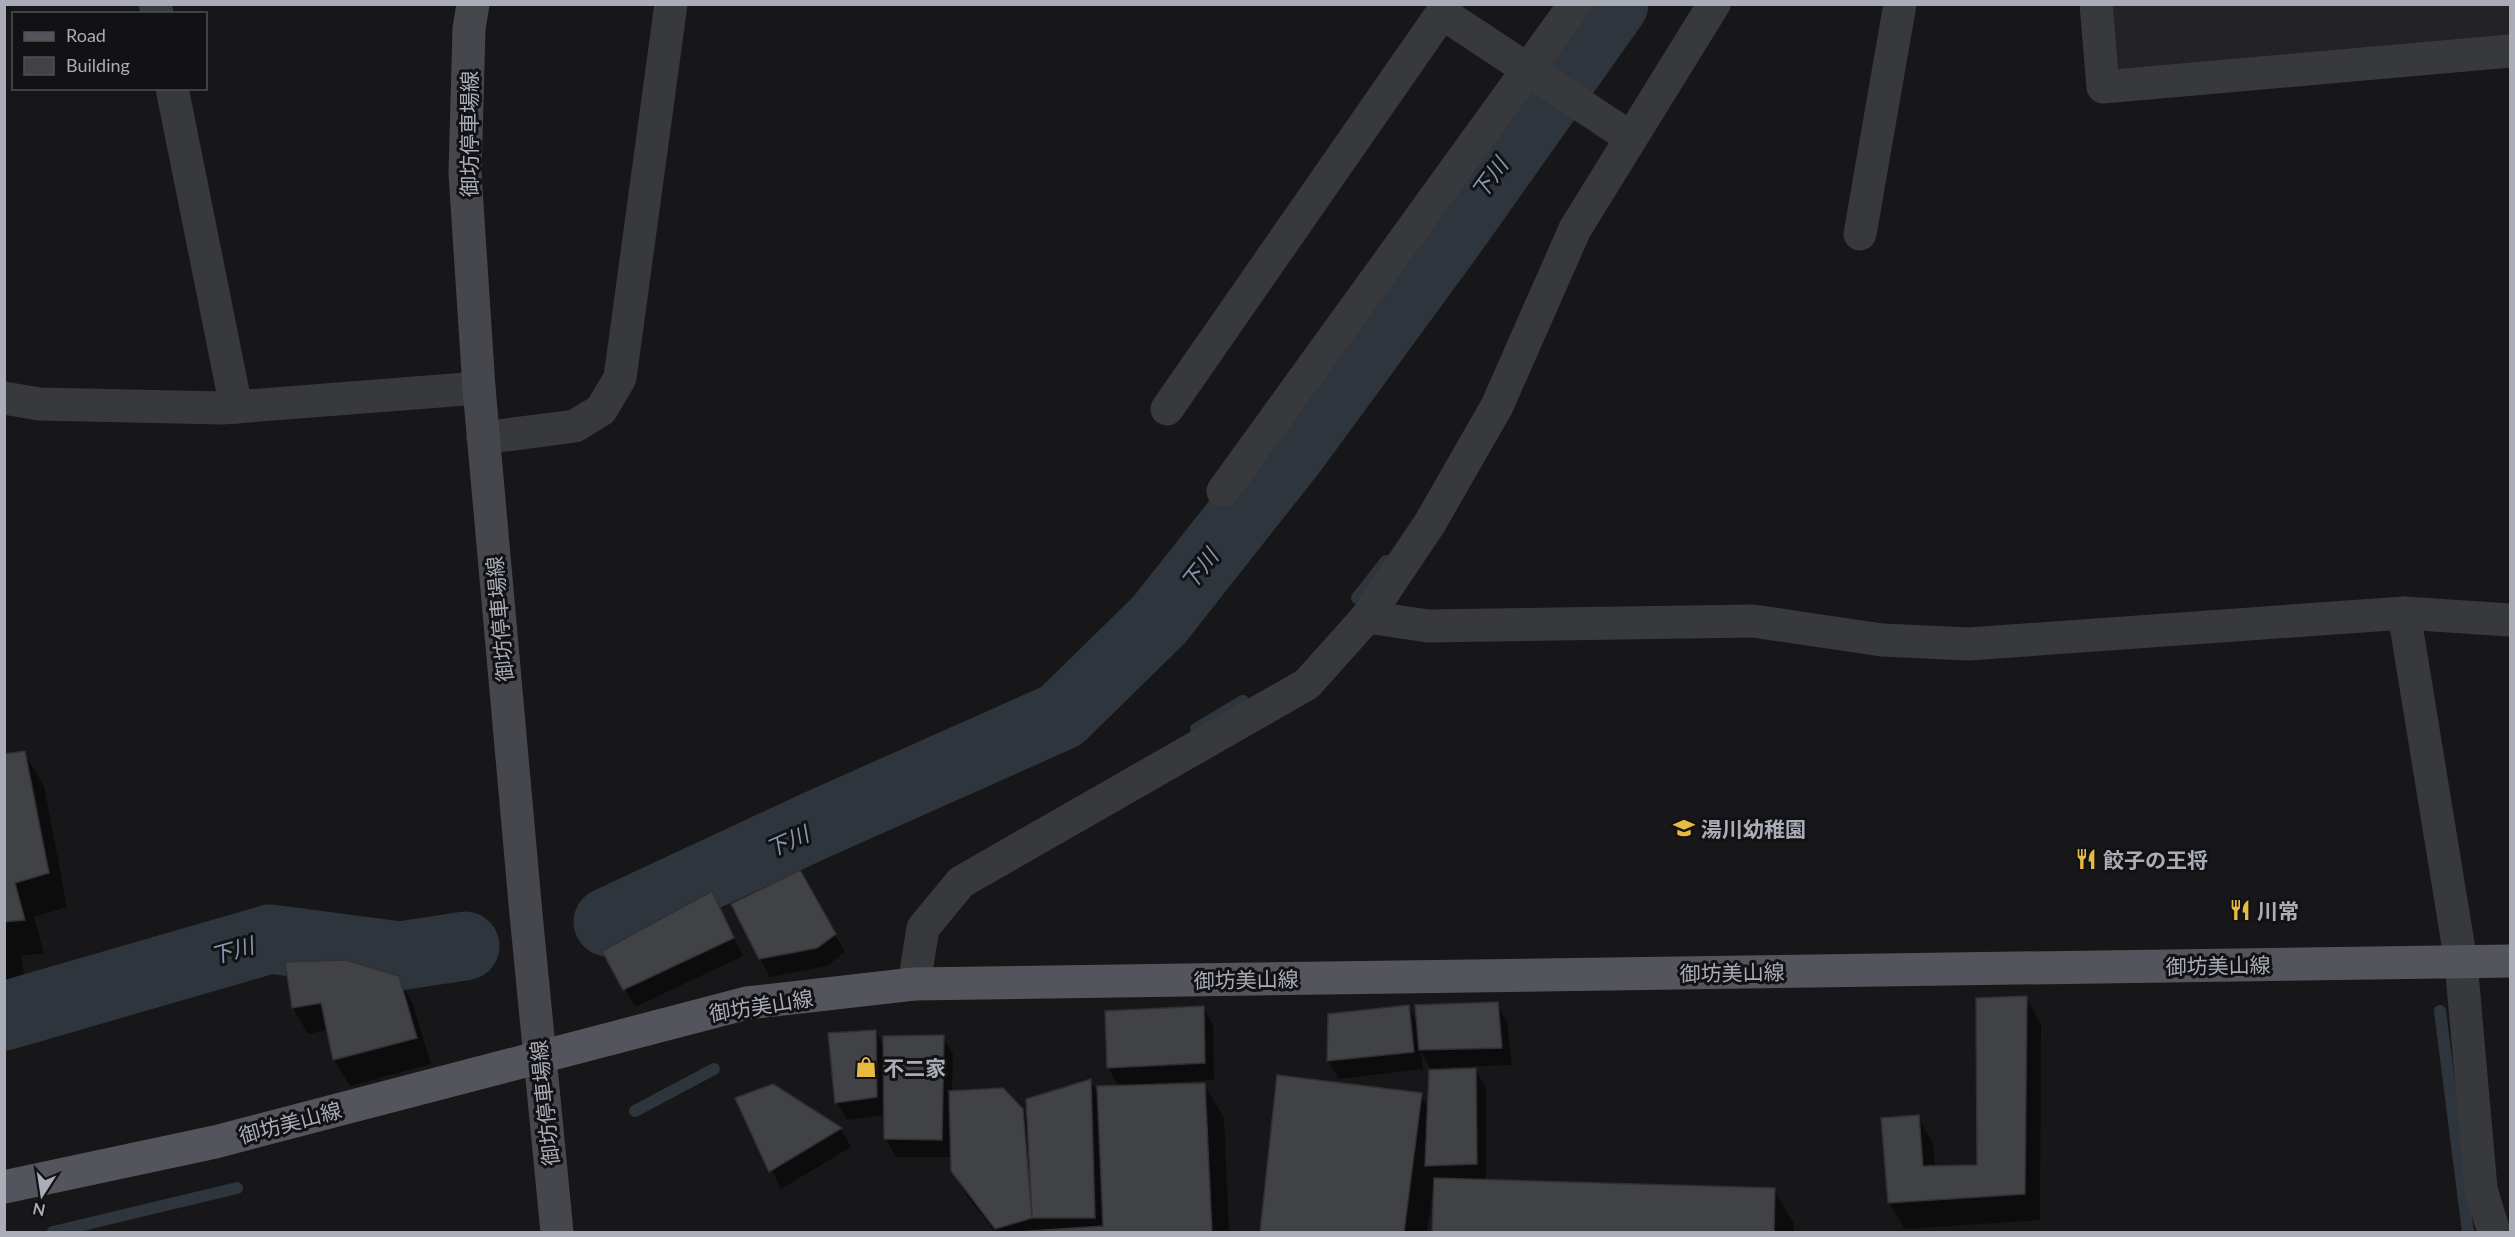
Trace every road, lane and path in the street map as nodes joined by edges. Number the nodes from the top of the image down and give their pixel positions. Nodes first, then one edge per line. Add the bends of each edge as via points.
1 (473, 4) edge
2 (671, 4) edge
3 (1575, 4) edge
4 (1714, 4) edge
5 (1900, 4) edge
6 (2096, 4) edge
7 (2511, 51) edge
8 (1527, 69) junction
9 (172, 90) edge
10 (1631, 138) junction
11 (1860, 234) dead end
12 (479, 388) junction
13 (4, 398) edge
14 (236, 407) junction
15 (1167, 408) dead end
16 (483, 438) junction
17 (1223, 491) dead end
18 (2404, 613) junction
19 (1367, 617) junction
20 (2511, 620) edge
21 (2511, 961) edge
22 (2461, 962) junction
23 (914, 984) junction
24 (539, 1055) junction
25 (4, 1187) edge
26 (557, 1233) edge
27 (2494, 1233) edge

1 - 12 main road, 御坊停車場線 via 465,173
2 - 16 street via 620,378 601,410 575,426
3 - 8 street
4 - 10 street
5 - 11 street
6 - 7 street via 2103,87
8 - 10 street
8 - 15 street via 1442,13
8 - 17 street
9 - 14 street
10 - 19 street via 1575,229 1497,406 1430,524
12 - 14 street
12 - 16 main road, 御坊停車場線
13 - 14 street via 39,404
16 - 24 main road, 御坊停車場線
18 - 19 street via 1969,644 1882,640 1753,621 1428,626
18 - 20 street
18 - 22 street
19 - 23 street via 1307,684 961,882 922,928
21 - 22 main road, 御坊美山線
22 - 23 main road, 御坊美山線
22 - 27 street via 2481,1189
23 - 24 main road, 御坊美山線 via 747,1003
24 - 25 main road, 御坊美山線 via 215,1142
24 - 26 main road, 御坊停車場線

